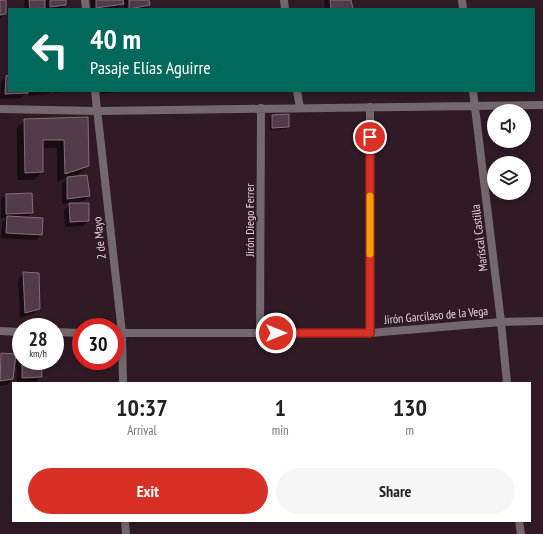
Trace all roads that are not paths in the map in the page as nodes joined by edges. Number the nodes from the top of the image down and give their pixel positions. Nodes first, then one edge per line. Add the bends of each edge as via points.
1 (95, 92) edge
2 (297, 92) edge
3 (473, 92) edge
4 (475, 105) junction
5 (543, 105) edge
6 (300, 107) junction
7 (370, 107) junction
8 (261, 108) junction
9 (0, 109) edge
10 (97, 111) junction
11 (117, 318) edge
12 (543, 321) edge
13 (501, 322) junction
14 (0, 331) edge
15 (12, 332) edge
16 (124, 333) edge
17 (260, 333) junction
18 (370, 333) junction
19 (121, 370) edge
20 (122, 382) edge
21 (507, 382) edge
22 (125, 522) edge
23 (520, 522) edge
24 (126, 534) edge
25 (521, 534) edge

1 - 10 street, 2 de Mayo
2 - 6 street
3 - 4 street, Mariscal Castilla
4 - 5 street
4 - 7 street
4 - 13 street, Mariscal Castilla
6 - 7 street
6 - 8 street
7 - 18 street
8 - 10 street
8 - 17 street, Jirón Diego Ferrer
9 - 10 street
10 - 11 street, 2 de Mayo
12 - 13 street, Jirón Garcilaso de la Vega
13 - 18 street, Jirón Garcilaso de la Vega
13 - 21 street, Mariscal Castilla
14 - 15 street
16 - 17 street, Jirón Garcilaso de la Vega
17 - 18 street, Jirón Garcilaso de la Vega
19 - 20 street, 2 de Mayo
22 - 24 street
23 - 25 street

